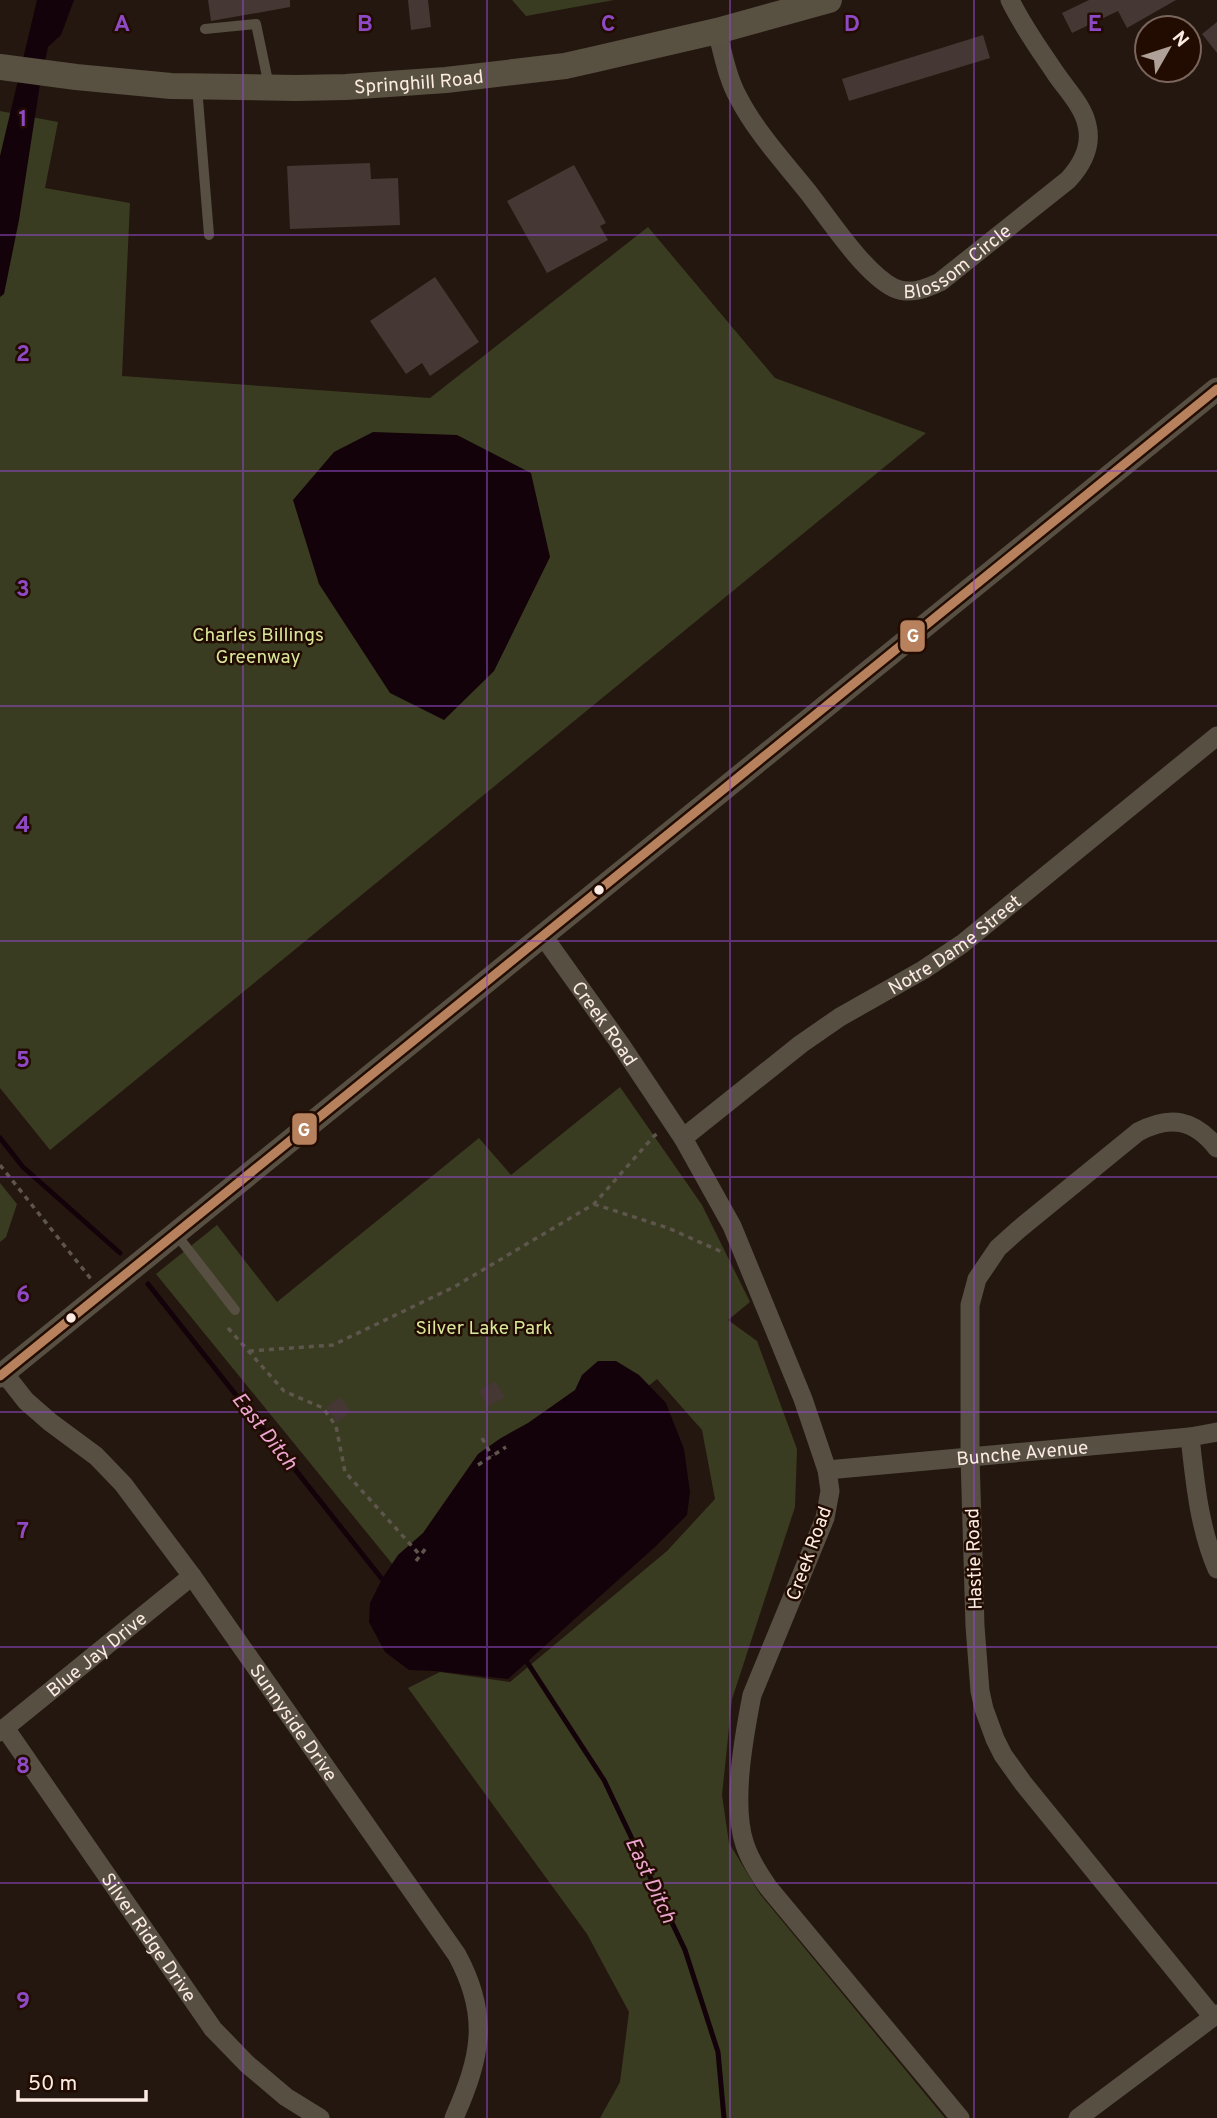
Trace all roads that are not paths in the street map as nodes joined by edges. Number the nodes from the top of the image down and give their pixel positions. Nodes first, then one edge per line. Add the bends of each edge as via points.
1 (829, 0) edge
2 (1010, 0) edge
3 (205, 29) dead end
4 (717, 31) junction
5 (0, 67) edge
6 (197, 87) junction
7 (270, 88) junction
8 (209, 234) dead end
9 (1217, 389) edge
10 (1217, 736) edge
11 (543, 936) junction
12 (683, 1138) junction
13 (1217, 1148) edge
14 (176, 1234) junction
15 (235, 1310) dead end
16 (2, 1375) edge
17 (1217, 1432) edge
18 (1189, 1437) junction
19 (970, 1457) junction
20 (827, 1470) junction
21 (1217, 1569) edge
22 (192, 1576) junction
23 (3, 1730) edge
24 (1215, 2015) edge
25 (320, 2118) edge
26 (454, 2118) edge
27 (960, 2118) edge
28 (1078, 2118) edge

1 - 4 main road, Springhill Road
2 - 4 street, Blossom Circle via 1082,111 1088,134 1086,153 1068,180 940,282 912,291 881,280 861,259 756,126 738,98
3 - 7 lane via 256,24
4 - 7 main road, Springhill Road via 596,60 517,72 358,86
5 - 6 main road, Springhill Road
6 - 7 main road, Springhill Road
6 - 8 lane
9 - 11 street
10 - 12 street, Notre Dame Street via 962,944 801,1044
11 - 12 street, Creek Road
11 - 14 street
12 - 20 street, Creek Road via 732,1226
13 - 19 street, Hastie Road via 1190,1124 1151,1125 998,1248 977,1279 970,1305
14 - 15 lane
14 - 16 street
16 - 22 street, Sunnyside Drive via 123,1484
17 - 18 street, Bunche Avenue
18 - 19 street, Bunche Avenue
18 - 21 street via 1199,1508
19 - 20 street, Bunche Avenue
19 - 24 street, Hastie Road via 980,1691 995,1739 1023,1783
20 - 27 street, Creek Road via 830,1491 825,1518 752,1695 740,1779 744,1843 768,1887
22 - 23 street, Blue Jay Drive
22 - 26 street, Sunnyside Drive via 467,1973 479,2018 478,2040 471,2076
23 - 25 street, Silver Ridge Drive via 214,2029 286,2097
24 - 28 street

